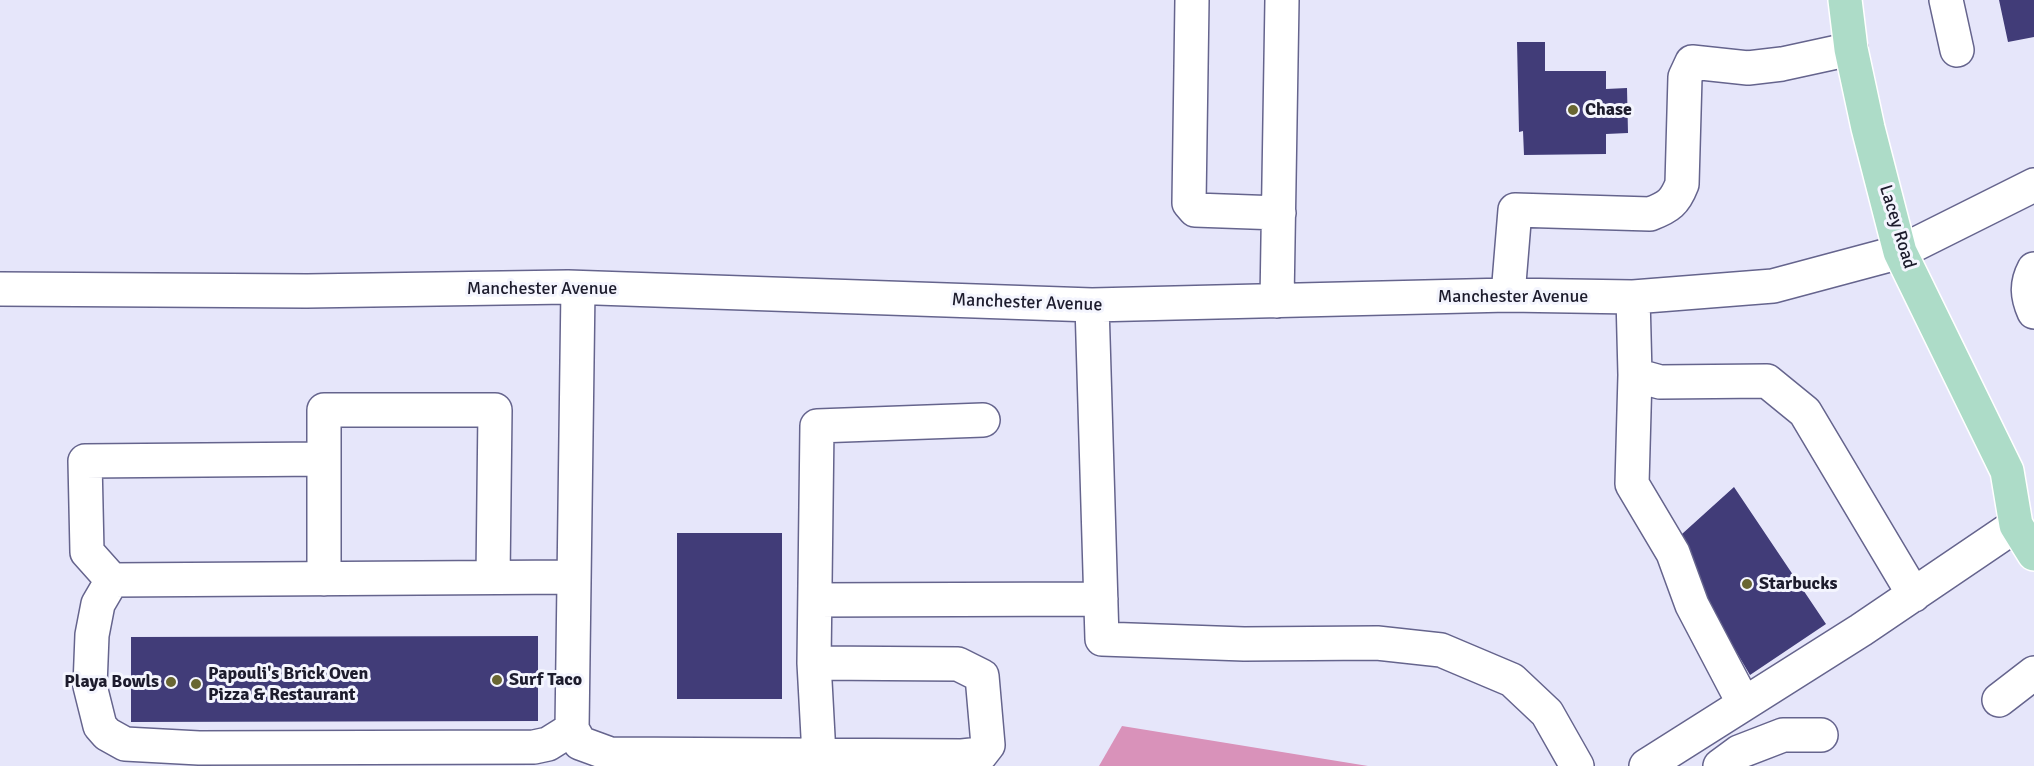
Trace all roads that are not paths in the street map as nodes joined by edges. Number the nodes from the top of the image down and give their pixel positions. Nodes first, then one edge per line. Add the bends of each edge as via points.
1 (1192, 0) edge
2 (1282, 0) edge
3 (1845, 0) edge
4 (1946, 0) edge
5 (1851, 49) junction
6 (1957, 50) dead end
7 (2034, 184) edge
8 (1279, 213) junction
9 (1900, 252) junction
10 (2034, 269) edge
11 (578, 288) junction
12 (0, 289) edge
13 (1508, 295) junction
14 (1633, 297) junction
15 (1277, 301) junction
16 (1092, 305) junction
17 (2034, 312) edge
18 (1635, 375) junction
19 (983, 420) dead end
20 (324, 459) junction
21 (2007, 471) junction
22 (2034, 491) edge
23 (2016, 525) junction
24 (2034, 554) edge
25 (493, 577) junction
26 (574, 577) junction
27 (324, 579) junction
28 (112, 580) junction
29 (1914, 595) junction
30 (1101, 599) junction
31 (815, 600) junction
32 (814, 663) junction
33 (2034, 673) edge
34 (1999, 700) dead end
35 (1744, 704) junction
36 (572, 729) junction
37 (1821, 735) dead end
38 (819, 755) junction
39 (1577, 766) edge
40 (1646, 766) edge
41 (1720, 766) edge

1 - 8 street via 1189,203 1195,210
2 - 8 street
3 - 5 main road, Lacey Road
4 - 6 street
5 - 9 main road, Lacey Road
5 - 13 street via 1748,68 1692,62 1685,77 1682,184 1676,200 1650,214 1515,210
7 - 9 street, Manchester Avenue
8 - 15 street
9 - 14 street, Manchester Avenue via 1773,286
9 - 21 main road, Lacey Road
10 - 17 street via 2028,282
11 - 12 street, Manchester Avenue
11 - 16 street, Manchester Avenue
11 - 26 street
13 - 14 street, Manchester Avenue
13 - 15 street, Manchester Avenue
14 - 18 street
15 - 16 street, Manchester Avenue
16 - 30 street
18 - 29 street via 1660,382 1767,381 1805,412
18 - 35 street via 1632,484 1673,553 1692,605
19 - 31 street via 818,426
20 - 25 street via 324,410 495,410
20 - 27 street
20 - 28 street via 85,461 87,552
21 - 22 main road, Lacey Road
21 - 23 main road, Lacey Road
23 - 24 main road, Lacey Road
23 - 29 street
25 - 26 street
25 - 27 street
26 - 36 street
27 - 28 street
28 - 36 street via 98,604 90,686 100,726 125,744 199,748 534,747 548,744
29 - 35 street
30 - 31 street
30 - 39 street via 1102,639 1377,643 1441,650 1512,680 1547,713
31 - 32 street
32 - 38 street
32 - 38 street via 958,664 976,671 982,676 988,745 981,754 962,756
33 - 34 street
35 - 40 street
36 - 38 street via 580,743 610,754
37 - 41 street via 1784,735 1739,752

